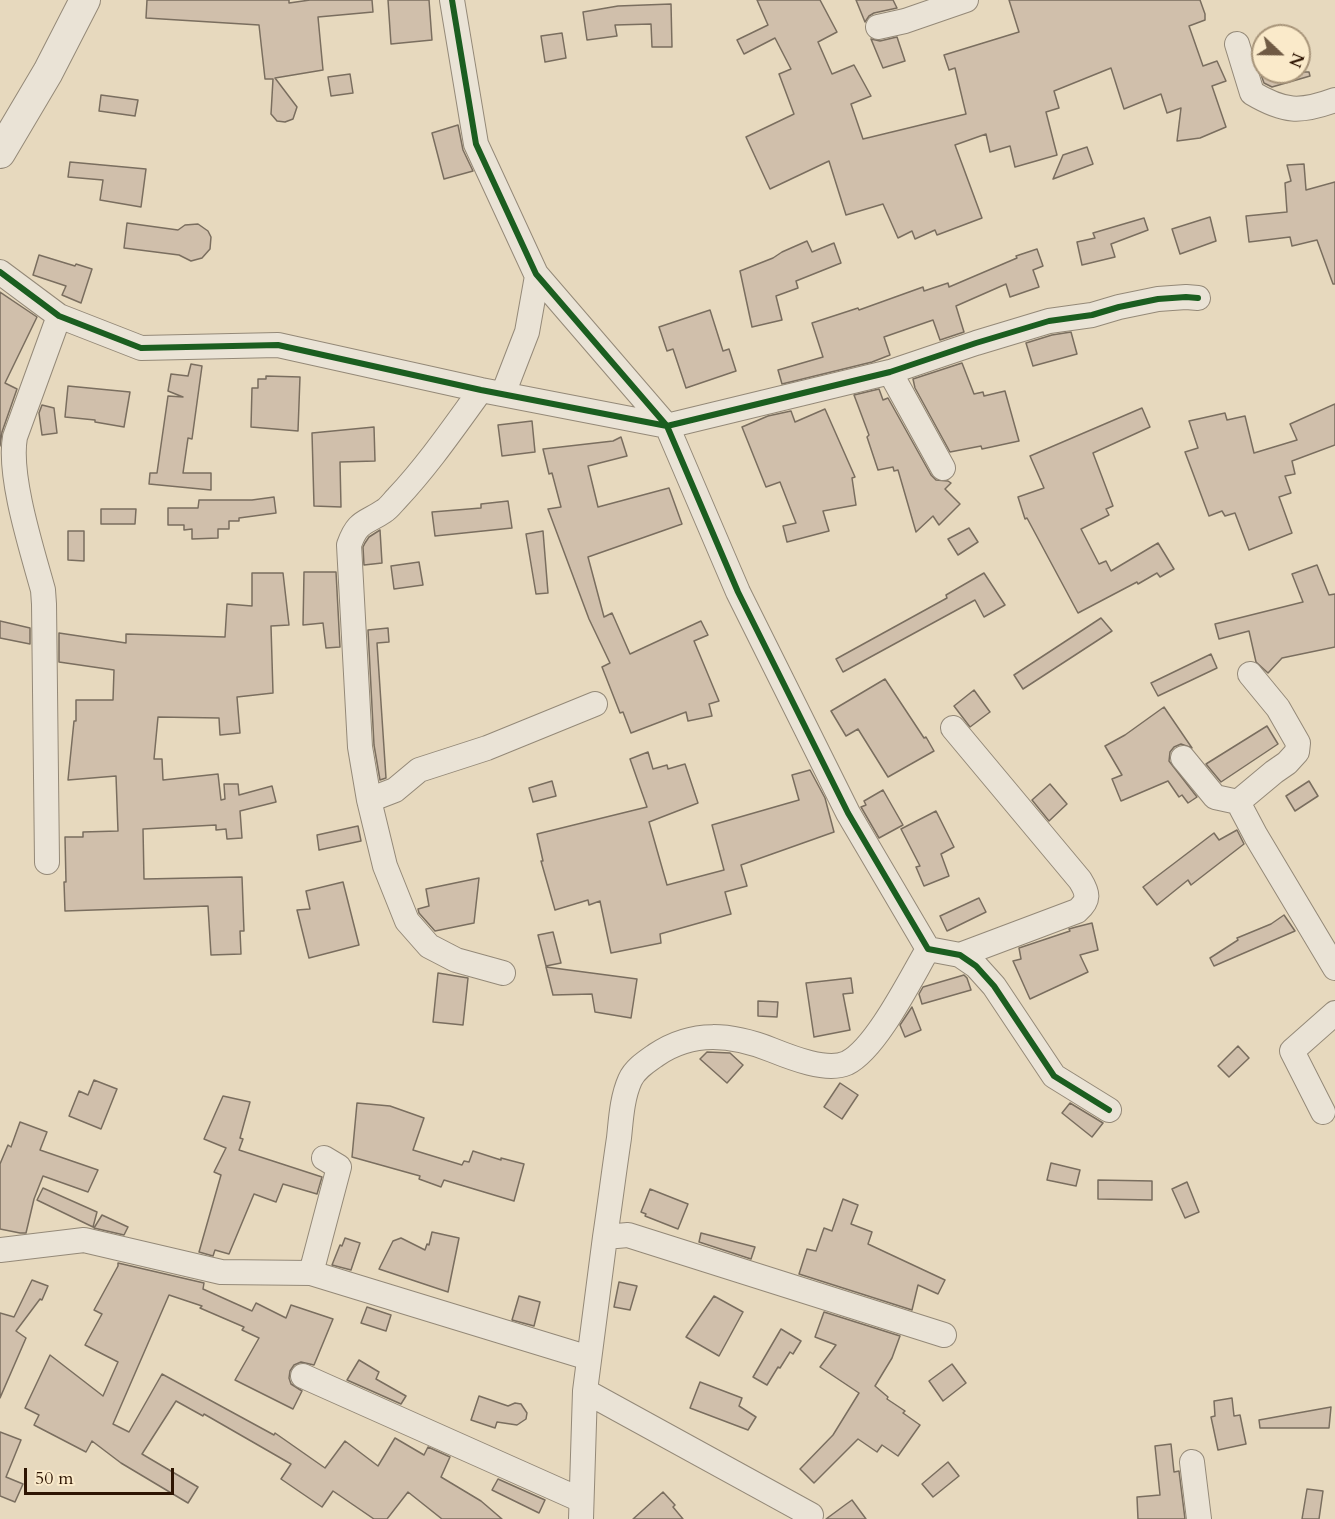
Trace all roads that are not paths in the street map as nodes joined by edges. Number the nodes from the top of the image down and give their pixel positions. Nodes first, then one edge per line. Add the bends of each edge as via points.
1 (85, 0) edge
2 (452, 0) edge
3 (966, 0) edge
4 (878, 27) dead end
5 (1237, 44) dead end
6 (1335, 100) edge
7 (0, 153) edge
8 (0, 272) edge
9 (537, 276) junction
10 (1198, 298) dead end
11 (59, 316) junction
12 (890, 372) junction
13 (492, 392) junction
14 (667, 426) junction
15 (943, 468) dead end
16 (1250, 674) dead end
17 (595, 704) dead end
18 (953, 728) dead end
19 (1183, 758) dead end
20 (369, 800) junction
21 (1238, 802) junction
22 (47, 862) dead end
23 (928, 949) junction
24 (960, 955) junction
25 (1335, 968) edge
26 (503, 973) dead end
27 (1335, 1013) edge
28 (1109, 1110) dead end
29 (1323, 1112) dead end
30 (324, 1158) dead end
31 (605, 1237) junction
32 (0, 1250) edge
33 (311, 1273) junction
34 (944, 1335) dead end
35 (589, 1358) junction
36 (303, 1376) dead end
37 (585, 1391) junction
38 (1192, 1462) dead end
39 (581, 1509) edge
40 (811, 1515) dead end
41 (1199, 1519) edge

1 - 7 street
2 - 9 street via 476,144
3 - 4 street
5 - 6 street via 1252,93 1271,104 1291,110
8 - 11 street
9 - 13 street via 526,332
9 - 14 street
10 - 12 street via 1158,299 1049,321
11 - 13 street via 141,348 278,345
11 - 22 street via 13,452 43,590
12 - 14 street
12 - 15 street
13 - 14 street
13 - 20 street via 449,435 399,496 354,530 349,545 360,747
14 - 23 street via 738,592 848,813
16 - 21 street via 1278,708 1298,749 1287,763
17 - 20 street via 487,748 419,770 395,790
18 - 24 street via 1080,880 1088,899 1077,911
19 - 21 street via 1215,797
20 - 26 street via 385,866 407,921 429,946 456,960
21 - 25 street
23 - 24 street
23 - 31 street via 873,1041 847,1063 802,1062 768,1048 706,1036 673,1044 643,1064 630,1079 623,1104
24 - 28 street via 994,986 1054,1076
27 - 29 street via 1292,1050
30 - 33 street via 339,1167
31 - 34 street via 628,1235
31 - 35 street
32 - 33 street via 84,1240 221,1272
33 - 35 street
35 - 37 street
36 - 39 street
37 - 39 street
37 - 40 street
38 - 41 street

